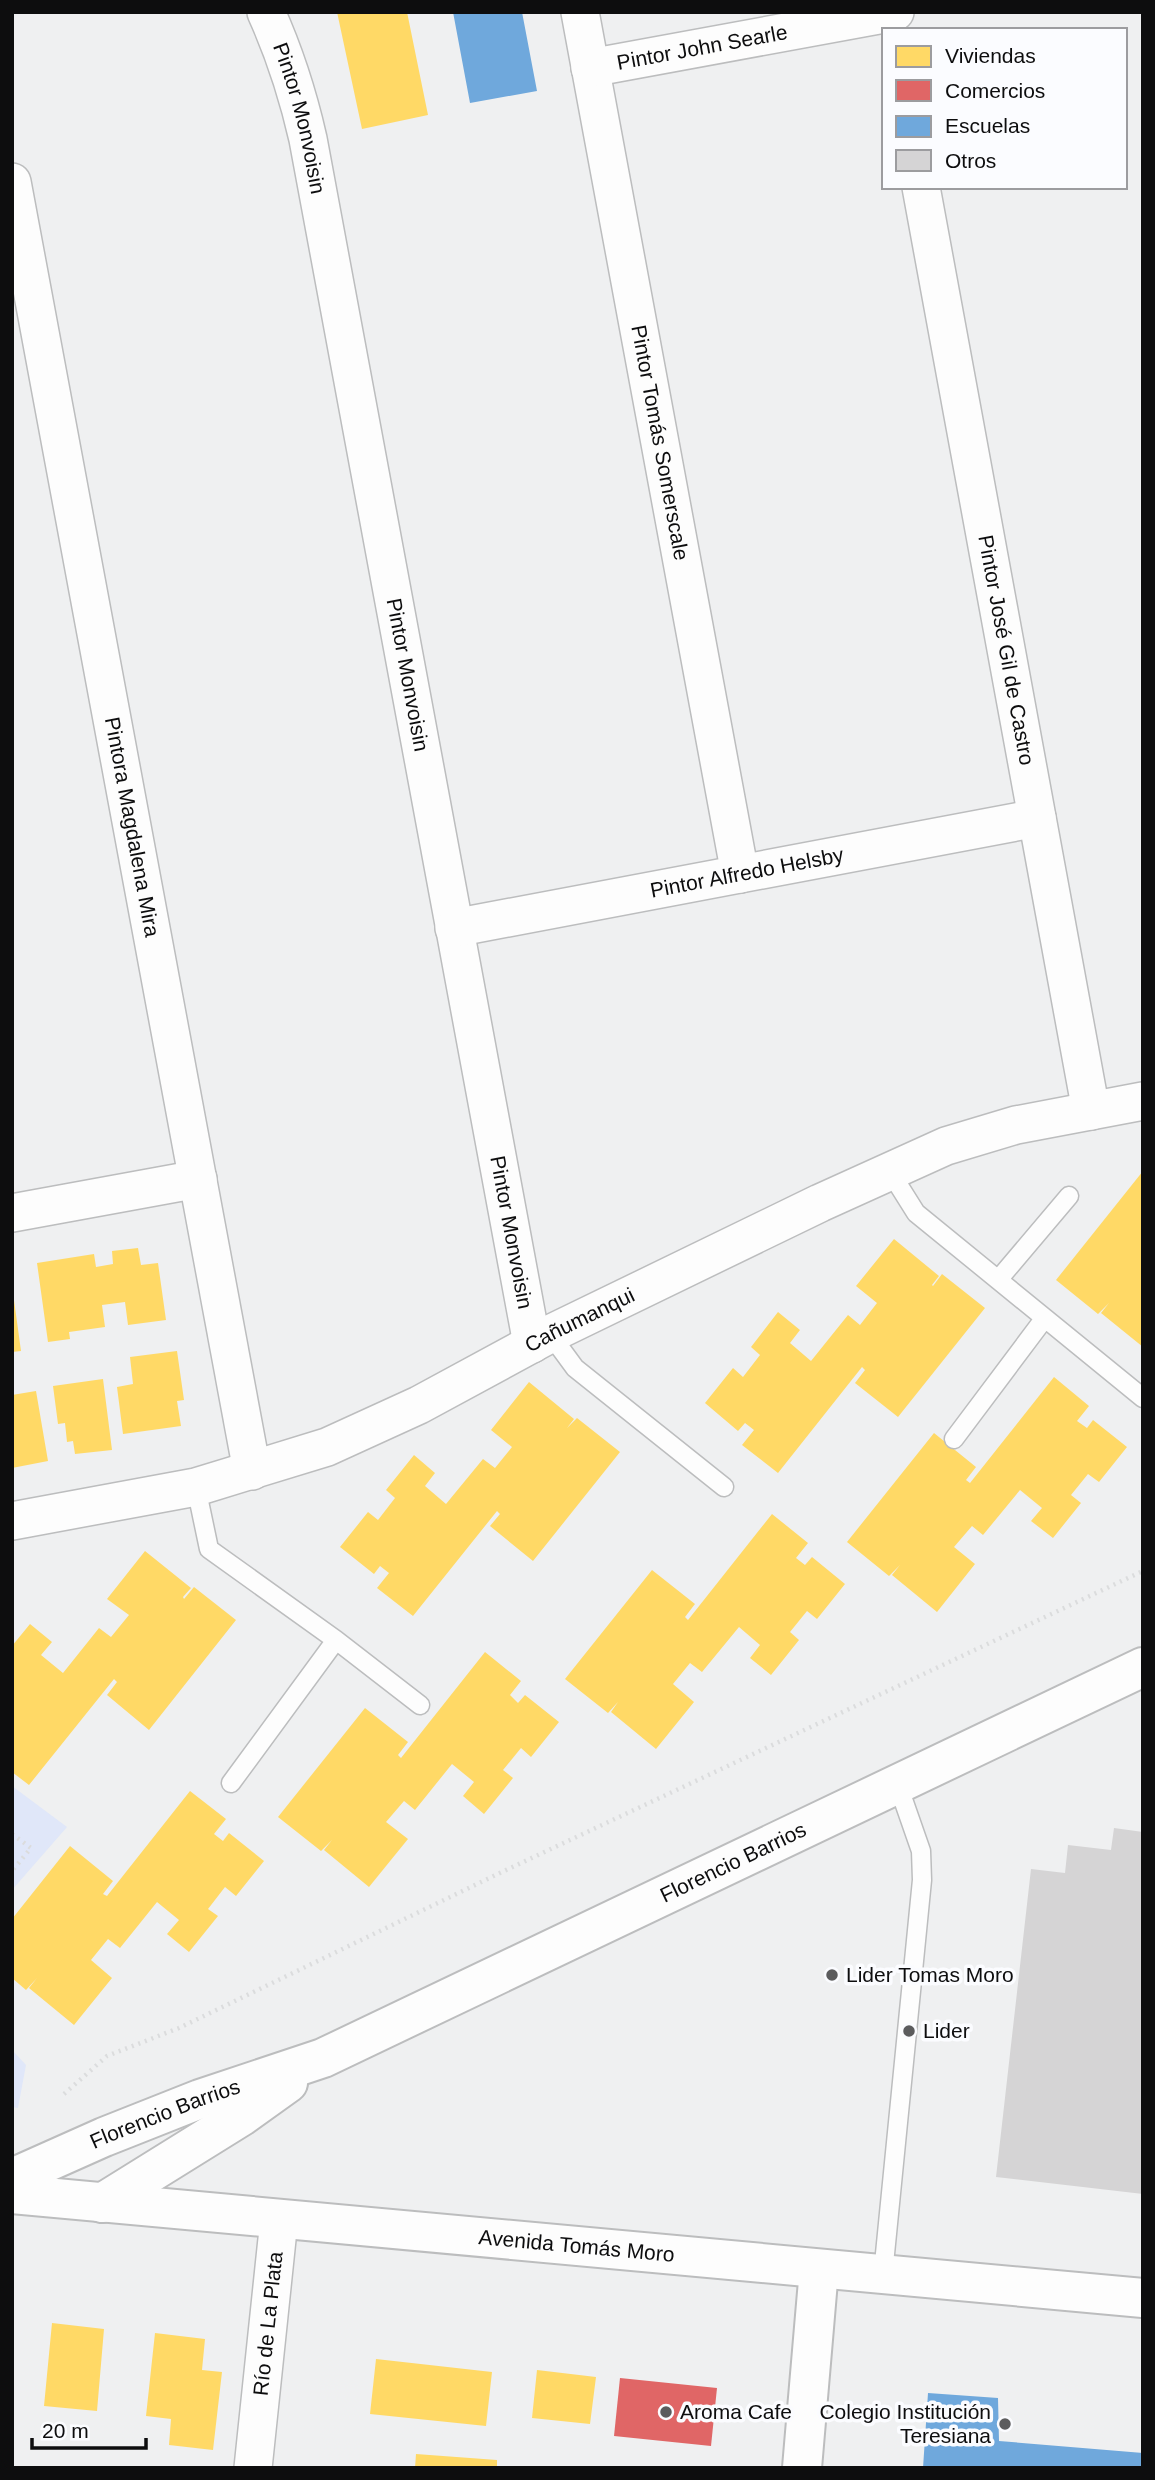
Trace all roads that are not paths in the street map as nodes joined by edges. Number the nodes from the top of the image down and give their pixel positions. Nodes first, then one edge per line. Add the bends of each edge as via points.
1 (266, 12) edge
2 (580, 12) edge
3 (891, 17) edge
4 (590, 68) junction
5 (12, 182) edge
6 (920, 189) edge
7 (1037, 818) junction
8 (740, 874) junction
9 (454, 928) junction
10 (1143, 1101) edge
11 (1091, 1111) junction
12 (890, 1170) junction
13 (198, 1179) junction
14 (1069, 1196) dead end
15 (12, 1213) edge
16 (998, 1280) junction
17 (1044, 1320) junction
18 (541, 1339) junction
19 (1143, 1398) edge
20 (954, 1439) dead end
21 (251, 1471) junction
22 (196, 1487) junction
23 (724, 1487) dead end
24 (12, 1521) edge
25 (336, 1640) junction
26 (1143, 1667) edge
27 (420, 1705) dead end
28 (231, 1783) dead end
29 (898, 1786) junction
30 (323, 2058) junction
31 (12, 2178) edge
32 (12, 2194) edge
33 (102, 2203) junction
34 (279, 2220) junction
35 (819, 2269) junction
36 (883, 2274) junction
37 (1143, 2298) edge
38 (253, 2468) edge
39 (802, 2468) edge

1 - 9 street, Pintor Monvoisin via 296,89 308,139
2 - 4 street, Pintor Tomás Somerscale
3 - 4 street, Pintor John Searle
4 - 8 street, Pintor Tomás Somerscale
5 - 13 street, Pintora Magdalena Mira
6 - 7 street, Pintor José Gil de Castro
7 - 8 street, Pintor Alfredo Helsby
7 - 11 street, Pintor José Gil de Castro
8 - 9 street, Pintor Alfredo Helsby
9 - 18 street, Pintor Monvoisin
10 - 11 street, Cañumanqui
11 - 12 street, Cañumanqui via 981,1135
12 - 16 lane via 916,1213
12 - 18 street, Cañumanqui
13 - 15 street
13 - 21 street, Pintora Magdalena Mira
14 - 16 lane
16 - 17 lane
17 - 19 lane
17 - 20 lane
18 - 21 street, Cañumanqui via 419,1405 327,1447
18 - 23 lane
21 - 22 street, Cañumanqui
22 - 24 street, Cañumanqui
22 - 25 lane via 209,1549
25 - 27 lane
25 - 28 lane
26 - 29 main road, Florencio Barrios
29 - 30 main road, Florencio Barrios
29 - 36 lane via 921,1851 921,1891
30 - 31 main road, Florencio Barrios via 200,2099
30 - 33 main road, Florencio Barrios via 242,2116
32 - 33 main road, Avenida Tomás Moro
33 - 34 main road, Avenida Tomás Moro
34 - 35 main road, Avenida Tomás Moro
34 - 38 street, Río de La Plata
35 - 36 main road, Avenida Tomás Moro
35 - 39 main road
36 - 37 main road, Avenida Tomás Moro

